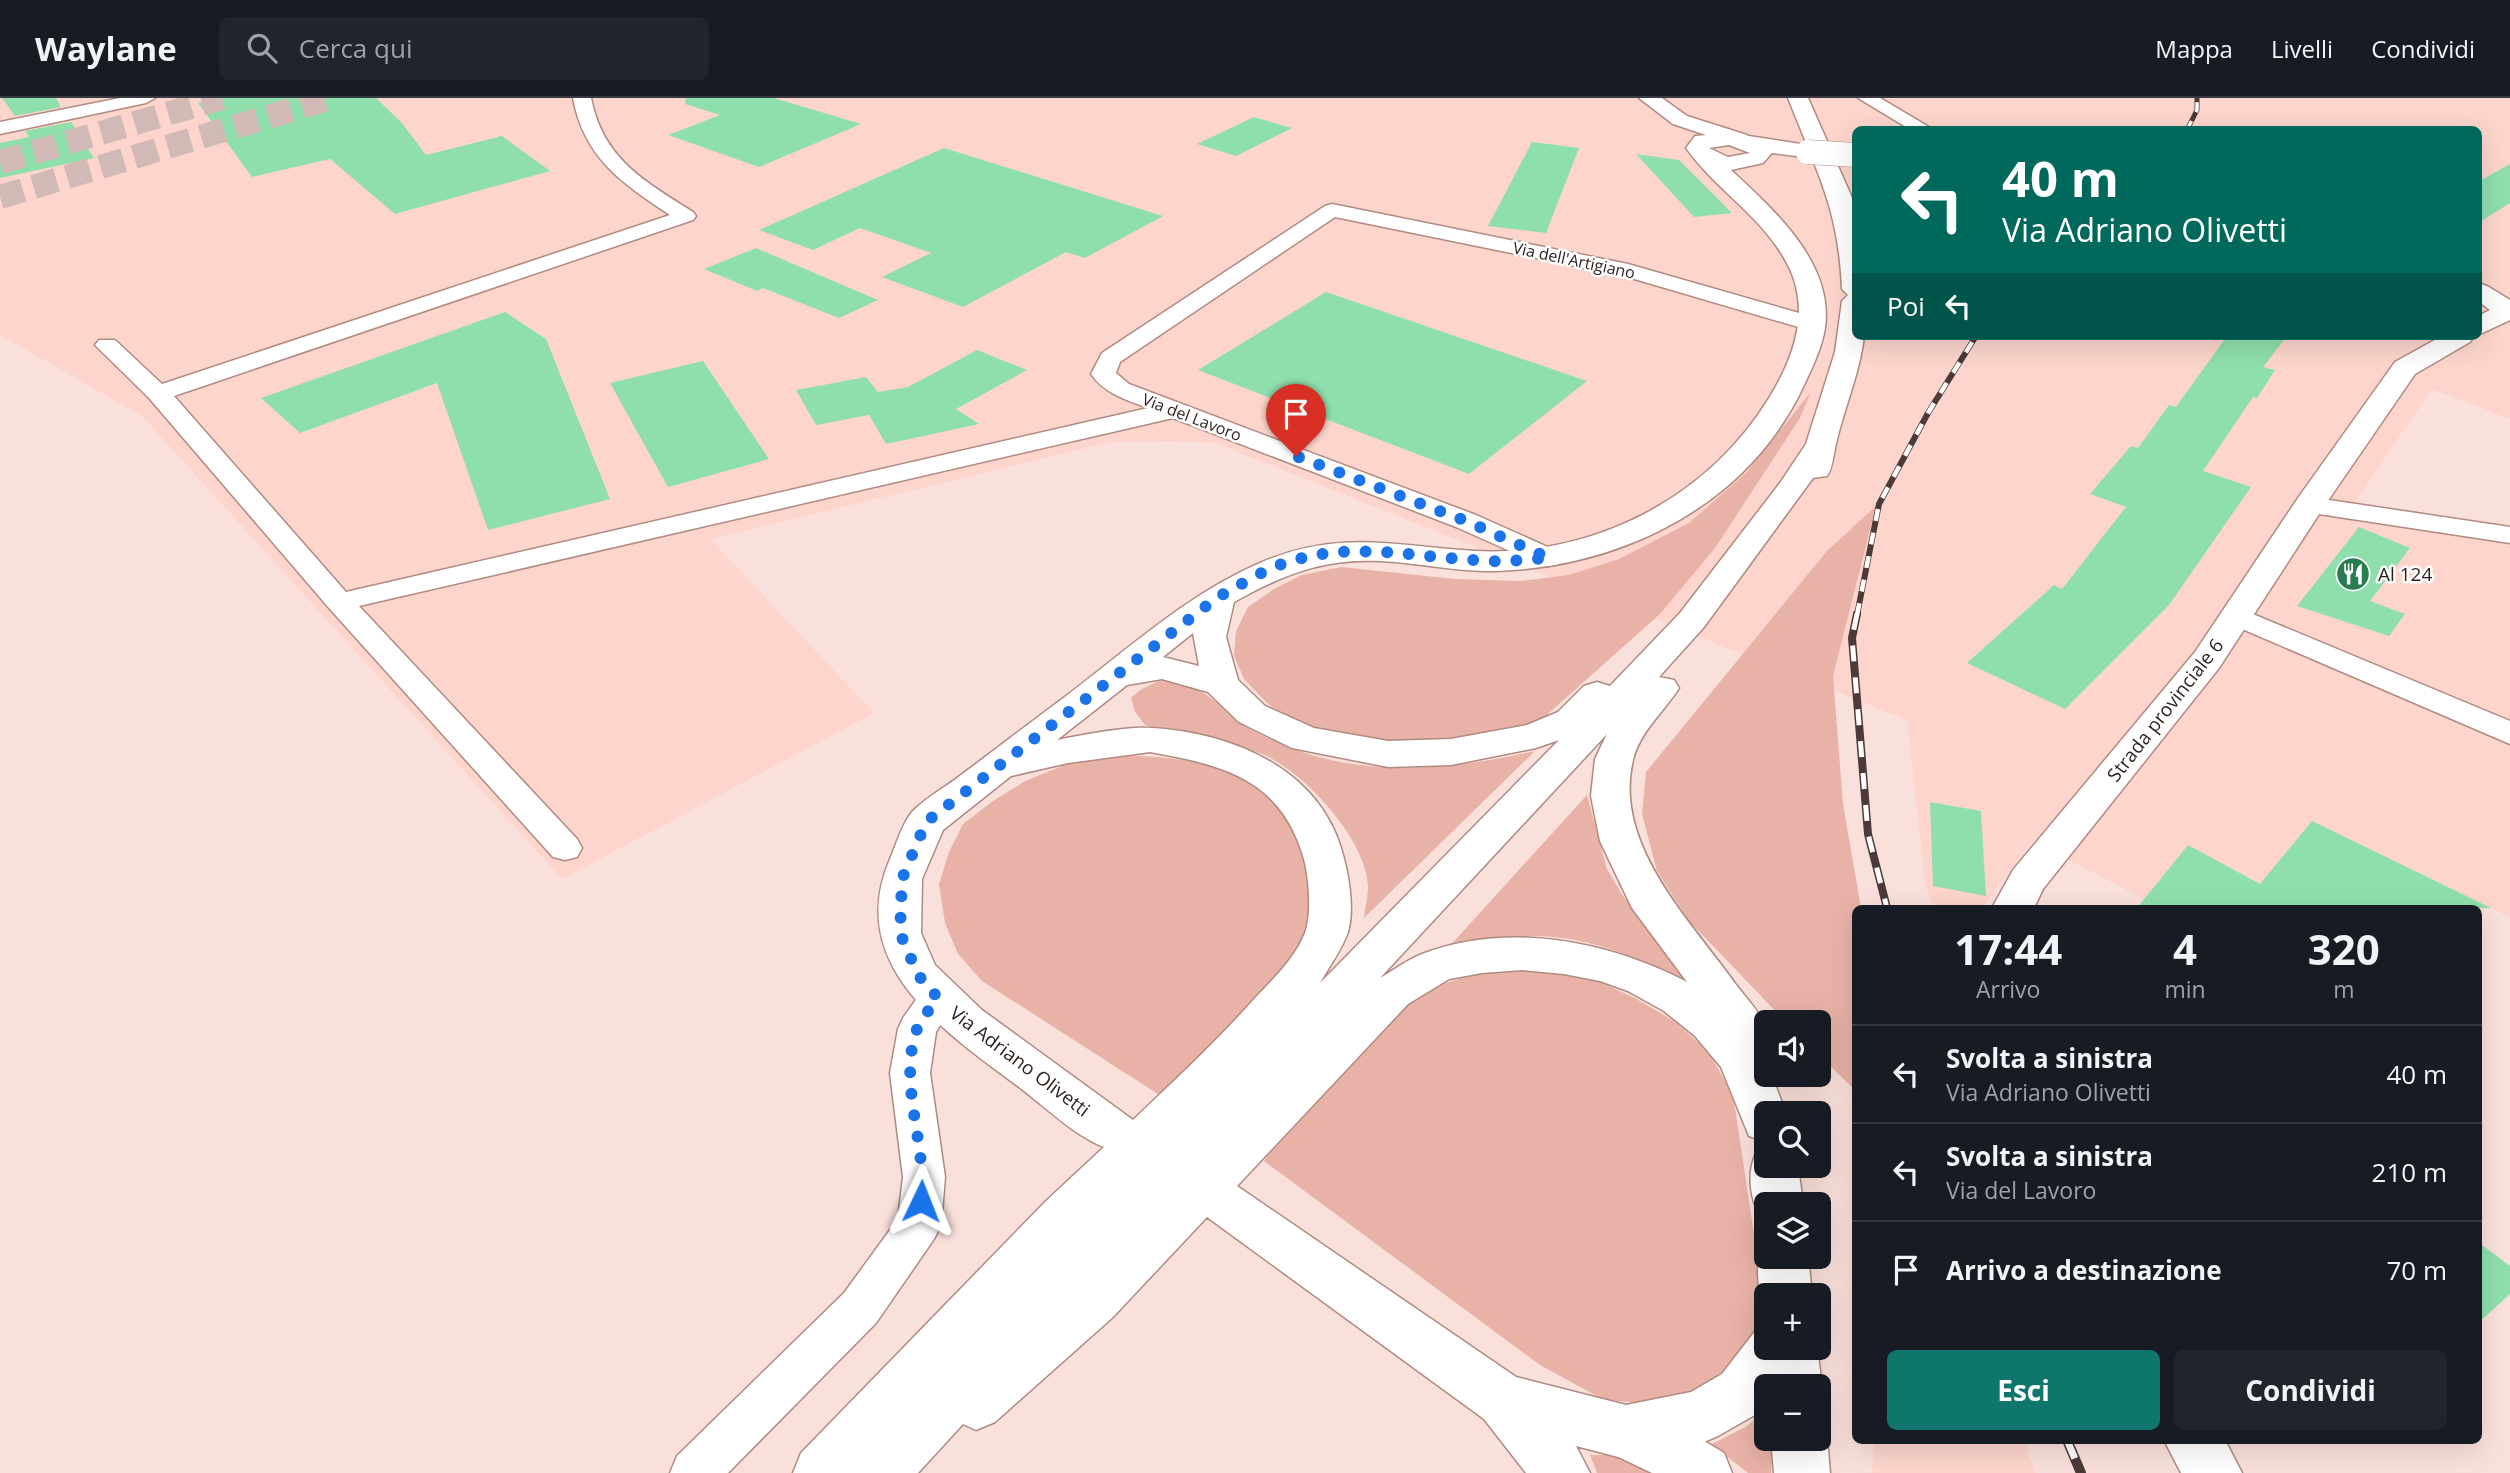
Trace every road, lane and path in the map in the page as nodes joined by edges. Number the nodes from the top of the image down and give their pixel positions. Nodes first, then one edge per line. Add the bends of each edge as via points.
1 (146, 98) edge
2 (582, 98) edge
3 (1798, 98) edge
4 (1867, 98) edge
5 (1654, 103) edge
6 (1918, 126) edge
7 (0, 128) edge
8 (1699, 152) junction
9 (1852, 155) edge
10 (1745, 158) junction
11 (1332, 210) joint
12 (1852, 246) edge
13 (2482, 282) edge
14 (2510, 283) edge
15 (2482, 292) edge
16 (2482, 308) edge
17 (2508, 311) edge
18 (1812, 324) junction
19 (2482, 325) edge
20 (1852, 326) edge
21 (2448, 340) edge
22 (107, 345) dead end
23 (158, 393) junction
24 (1174, 410) junction
25 (1821, 444) junction
26 (1791, 489) junction
27 (2309, 505) junction
28 (2510, 535) edge
29 (1549, 558) junction
30 (1218, 597) junction
31 (339, 602) junction
32 (2236, 616) junction
33 (1117, 675) junction
34 (1221, 684) junction
35 (2510, 733) edge
36 (1150, 740) junction
37 (999, 766) junction
38 (565, 848) dead end
39 (2015, 905) edge
40 (938, 998) junction
41 (1757, 1101) edge
42 (1769, 1101) edge
43 (1114, 1131) dead end
44 (1225, 1203) dead end
45 (1769, 1360) edge
46 (1503, 1400) junction
47 (1626, 1432) junction
48 (2195, 1444) edge
49 (1800, 1451) edge
50 (694, 1473) edge
51 (821, 1473) edge
52 (878, 1473) edge
53 (895, 1473) edge
54 (1562, 1473) edge
55 (1704, 1473) edge
56 (1802, 1473) edge
57 (2214, 1473) edge

1 - 7 street
2 - 23 street via 595,143 620,172 686,216
3 - 12 main road via 1841,200
4 - 6 street
5 - 8 main road, Via Adriano Olivetti
5 - 10 main road
8 - 10 main road, Via Adriano Olivetti
8 - 10 main road via 1698,144 1710,139
9 - 10 main road, bridge via 1808,152
10 - 18 main road, Via Adriano Olivetti via 1810,285
11 - 18 street, Via dell'Artigiano via 1628,270
11 - 24 street, Via del Lavoro via 1110,358 1103,374 1120,389
13 - 14 main road
15 - 17 main road
16 - 17 main road
17 - 19 main road
18 - 29 main road, Via Adriano Olivetti via 1803,359 1776,414 1731,467 1671,515 1625,538
20 - 25 main road via 1849,352
21 - 27 main road, Strada provinciale 6 via 2404,368
22 - 23 street
23 - 31 street
24 - 29 street, Via del Lavoro via 1466,521
24 - 31 street
25 - 26 main road
25 - 42 main road via 1813,490 1714,628 1630,725 1614,758 1610,796 1620,841 1647,897 1755,1048
26 - 34 main road via 1732,540 1612,680 1571,720 1536,736 1451,752 1388,754 1305,739 1252,714
26 - 52 main road via 1692,620
27 - 28 street
27 - 32 main road, Strada provinciale 6
29 - 30 main road, Via Adriano Olivetti via 1493,561 1372,549 1335,552 1265,571
30 - 33 main road, Via Adriano Olivetti
30 - 34 main road via 1209,636
31 - 38 street
32 - 35 street
32 - 39 main road, Strada provinciale 6 via 2140,746 2027,881
33 - 34 main road via 1163,668
33 - 36 main road via 1111,701 1128,726
33 - 37 main road, Via Adriano Olivetti
36 - 37 main road via 1068,750
36 - 51 main road via 1205,749 1251,765 1289,792 1316,831 1330,878 1327,931 1304,973 1232,1055 1065,1217
37 - 40 main road, Via Adriano Olivetti via 926,822 902,879 900,933 918,975
40 - 43 main road, Via Adriano Olivetti
40 - 50 street via 918,1029 910,1073 924,1177 919,1225 860,1308
41 - 53 main road via 1737,1055 1715,1027 1663,987 1566,956 1502,956 1442,965 1392,992 1094,1301
44 - 46 main road
45 - 47 main road via 1741,1393 1699,1417
46 - 47 main road
46 - 54 main road
47 - 55 main road
48 - 57 main road
49 - 56 main road

